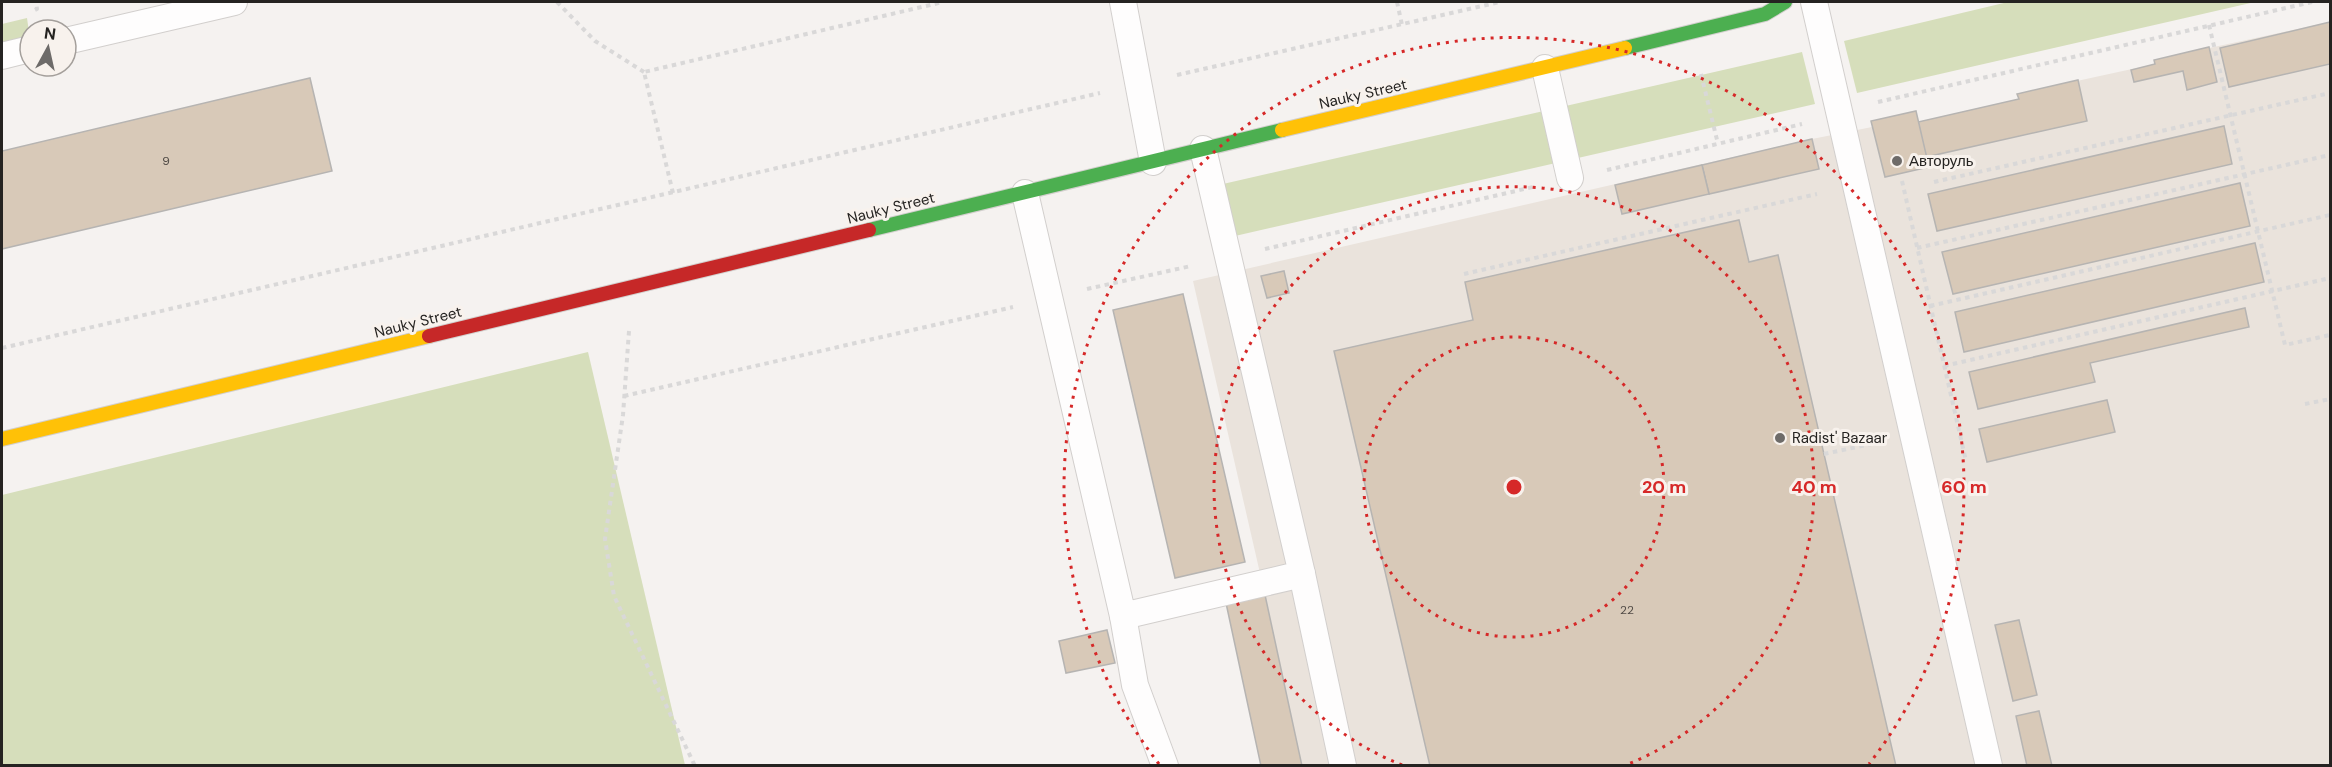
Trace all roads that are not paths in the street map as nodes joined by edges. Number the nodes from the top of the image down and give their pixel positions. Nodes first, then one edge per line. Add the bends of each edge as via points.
1 (234, 2) edge
2 (1123, 2) edge
3 (1785, 2) edge
4 (1814, 2) edge
5 (78, 38) edge
6 (18, 52) edge
7 (2, 56) edge
8 (1545, 68) junction
9 (1203, 149) junction
10 (1153, 162) junction
11 (1570, 178) dead end
12 (1025, 193) junction
13 (2, 439) edge
14 (1302, 574) junction
15 (1123, 616) junction
16 (1165, 765) edge
17 (1343, 765) edge
18 (1989, 765) edge

1 - 5 lane
2 - 10 lane
3 - 8 street, Nauky Street via 1765,14
4 - 18 lane
6 - 7 lane
8 - 9 street, Nauky Street
8 - 11 lane
9 - 10 street, Nauky Street
9 - 14 lane
10 - 12 street, Nauky Street
12 - 13 street, Nauky Street
12 - 15 lane
14 - 15 lane
14 - 17 lane
15 - 16 lane via 1135,685

